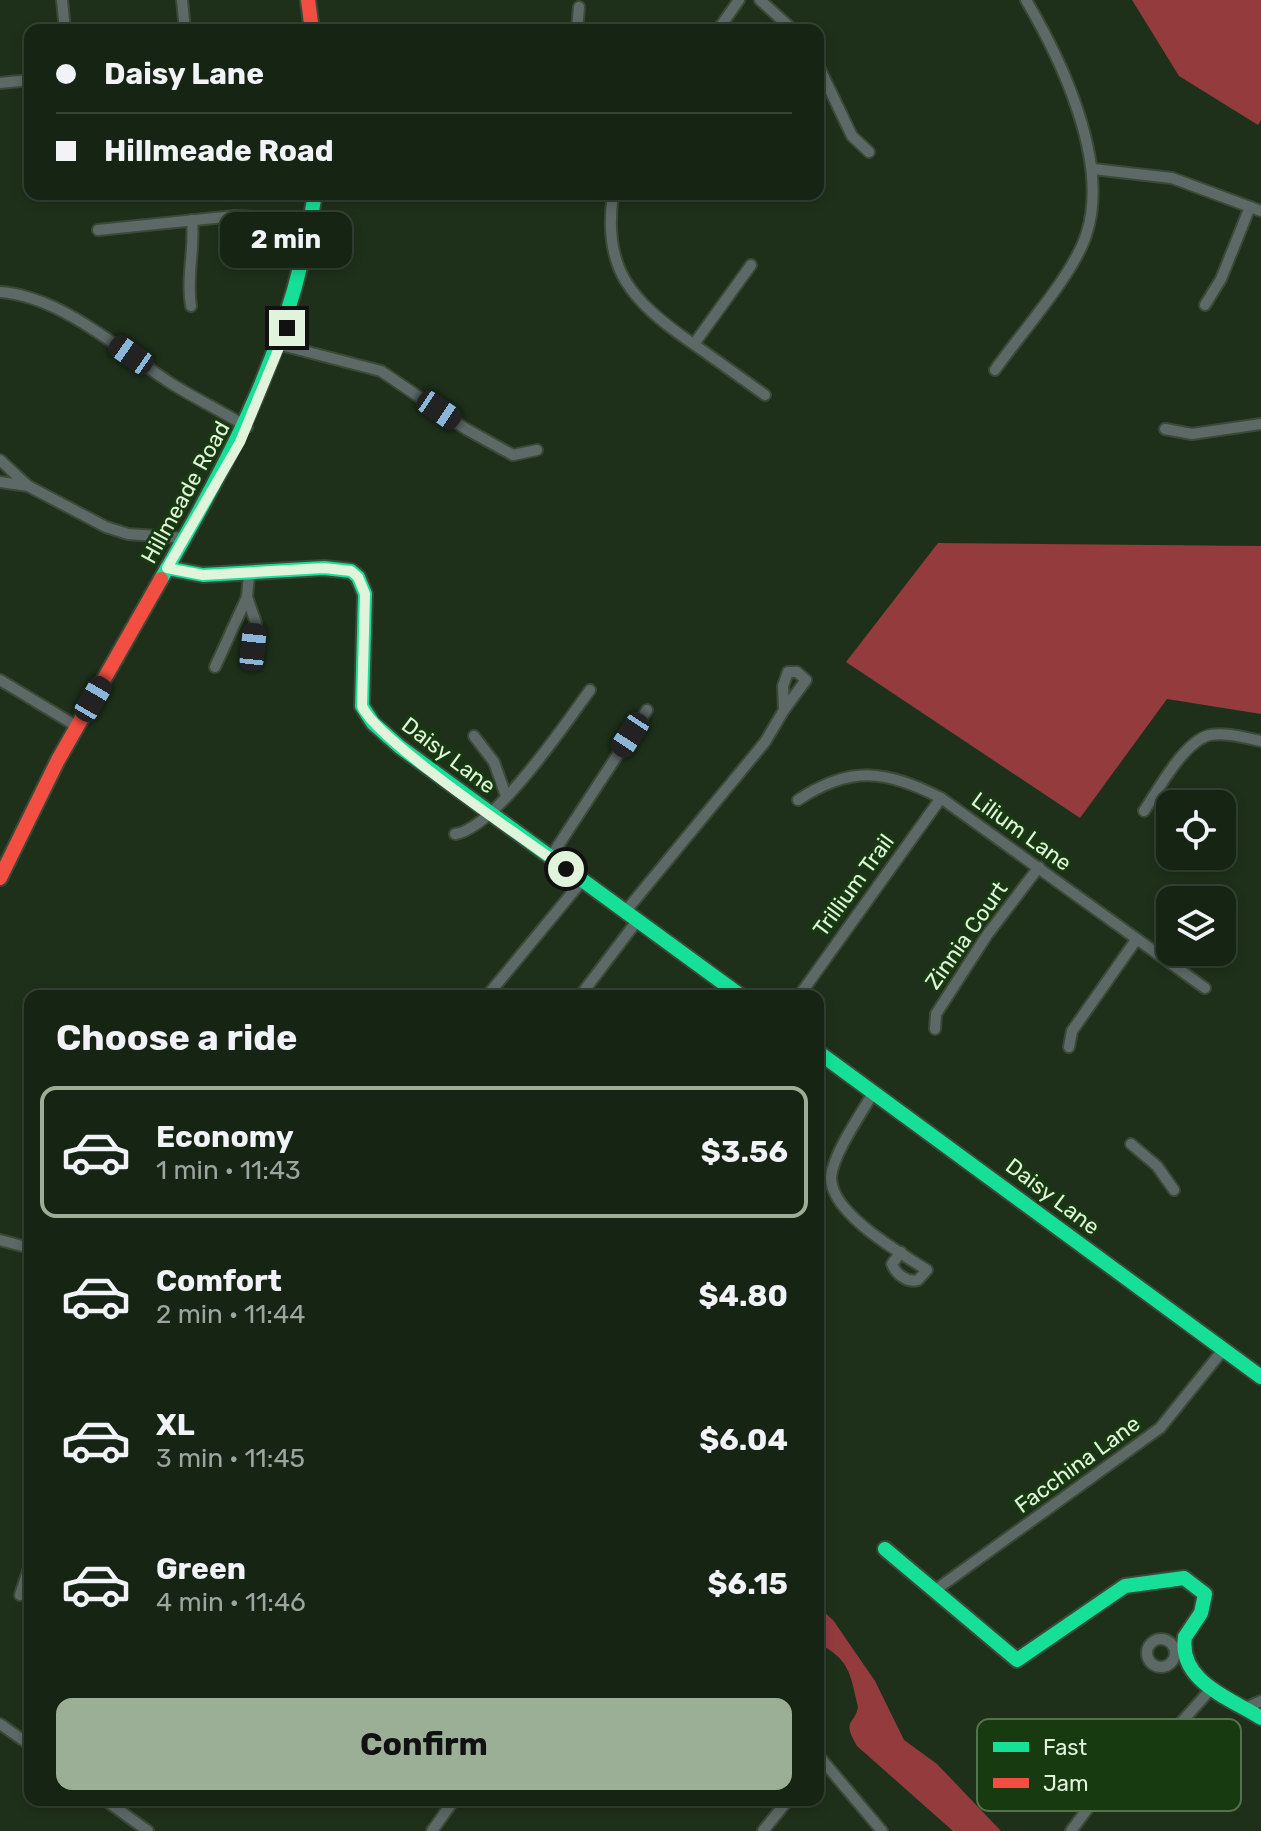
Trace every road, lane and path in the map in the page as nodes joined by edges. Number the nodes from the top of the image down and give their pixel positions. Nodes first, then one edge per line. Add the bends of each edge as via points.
1 (62, 0) edge
2 (182, 0) edge
3 (308, 0) edge
4 (739, 0) edge
5 (760, 0) edge
6 (1026, 0) edge
7 (579, 7) dead end
8 (64, 24) edge
9 (184, 24) edge
10 (311, 24) edge
11 (578, 24) edge
12 (722, 24) edge
13 (786, 24) edge
14 (824, 78) edge
15 (24, 81) edge
16 (0, 83) edge
17 (869, 152) dead end
18 (1093, 169) junction
19 (314, 200) edge
20 (613, 200) edge
21 (1256, 209) edge
22 (192, 220) junction
23 (312, 220) junction
24 (98, 230) dead end
25 (751, 265) dead end
26 (0, 291) edge
27 (1205, 305) dead end
28 (191, 306) dead end
29 (694, 344) junction
30 (281, 345) junction
31 (995, 370) dead end
32 (765, 395) dead end
33 (1261, 424) edge
34 (247, 427) junction
35 (1165, 429) dead end
36 (537, 450) dead end
37 (0, 460) edge
38 (0, 482) edge
39 (28, 486) junction
40 (185, 538) junction
41 (167, 568) junction
42 (249, 575) junction
43 (247, 597) junction
44 (253, 647) dead end
45 (215, 667) dead end
46 (0, 680) edge
47 (590, 690) dead end
48 (647, 710) dead end
49 (784, 710) dead end
50 (78, 727) junction
51 (474, 736) dead end
52 (1261, 741) edge
53 (506, 796) junction
54 (941, 798) junction
55 (798, 800) dead end
56 (1144, 811) dead end
57 (490, 813) junction
58 (455, 834) dead end
59 (550, 858) junction
60 (1039, 867) junction
61 (0, 878) edge
62 (582, 881) junction
63 (631, 916) junction
64 (1136, 940) junction
65 (1205, 988) dead end
66 (492, 990) edge
67 (584, 990) edge
68 (733, 990) edge
69 (803, 990) edge
70 (935, 1029) dead end
71 (1069, 1047) dead end
72 (824, 1056) edge
73 (873, 1093) junction
74 (1131, 1144) dead end
75 (1174, 1190) dead end
76 (0, 1240) edge
77 (24, 1246) edge
78 (901, 1252) dead end
79 (1223, 1350) junction
80 (1261, 1377) edge
81 (885, 1549) dead end
82 (24, 1583) edge
83 (934, 1591) junction
84 (20, 1595) dead end
85 (1211, 1689) junction
86 (1261, 1701) edge
87 (1245, 1708) junction
88 (1261, 1718) edge
89 (1184, 1719) edge
90 (0, 1724) edge
91 (24, 1741) edge
92 (824, 1766) edge
93 (113, 1806) edge
94 (450, 1806) edge
95 (783, 1806) edge
96 (1086, 1811) edge
97 (148, 1831) edge
98 (432, 1831) edge
99 (763, 1831) edge
100 (882, 1831) edge
101 (1071, 1831) edge

1 - 8 street
2 - 9 street
3 - 10 street
4 - 12 street
5 - 13 street
6 - 18 street via 1063,76
7 - 11 street
14 - 17 street via 852,136
15 - 16 street
18 - 21 street via 1163,176
18 - 31 street via 1092,212 1084,241
19 - 23 street, Hillmeade Road
20 - 29 street via 610,234 624,280 652,315
21 - 27 street
22 - 23 street
22 - 24 street
22 - 28 street
23 - 30 street, Hillmeade Road via 299,290
25 - 29 street
26 - 34 street via 74,320
29 - 32 street
30 - 34 street, Hillmeade Road
30 - 36 street via 381,371 513,455
33 - 35 street via 1192,434
34 - 40 street, Hillmeade Road
37 - 39 street
38 - 39 street
39 - 40 street via 117,531
40 - 41 street, Hillmeade Road
41 - 42 street, Daisy Lane via 195,575
41 - 50 street, Hillmeade Road
42 - 43 street
42 - 57 street, Daisy Lane via 324,568 344,569 358,577 365,594 365,714 400,747
43 - 44 street via 256,623
43 - 45 street
46 - 50 street
47 - 53 street
48 - 59 street
49 - 63 street
50 - 61 street, Hillmeade Road
51 - 53 street via 494,762
52 - 56 street via 1201,738 1180,758
53 - 57 street
54 - 55 street, Lilium Lane via 889,776 856,774 820,785
54 - 60 street, Lilium Lane
54 - 69 street, Trillium Trail
57 - 58 street
57 - 59 street, Daisy Lane
59 - 62 street, Daisy Lane
60 - 64 street, Lilium Lane
60 - 70 street, Zinnia Court via 936,1014
62 - 63 street, Daisy Lane
62 - 66 street
63 - 67 street
63 - 68 street, Daisy Lane
64 - 65 street, Lilium Lane
64 - 71 street via 1072,1031
72 - 73 street, Daisy Lane
73 - 78 street via 837,1160 833,1190 846,1211
73 - 79 street, Daisy Lane
74 - 75 street
76 - 77 street
79 - 80 street, Daisy Lane
79 - 83 street, Facchina Lane via 1160,1428
81 - 83 street
82 - 84 street
83 - 85 street via 1017,1660 1125,1586 1140,1588 1174,1575 1192,1579 1209,1606 1179,1649
85 - 87 street
85 - 89 street
86 - 87 street
87 - 88 street
90 - 91 street
92 - 100 street
93 - 97 street
94 - 98 street
95 - 99 street
96 - 101 street

